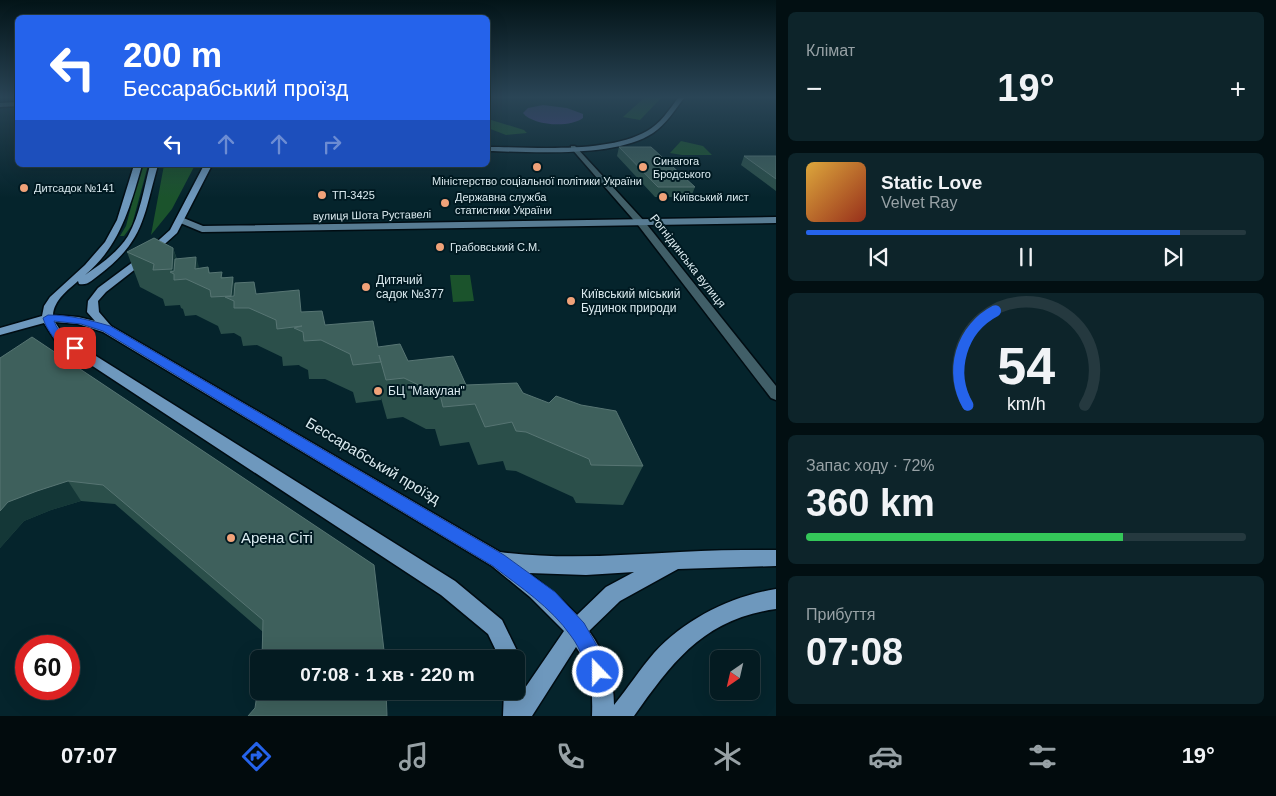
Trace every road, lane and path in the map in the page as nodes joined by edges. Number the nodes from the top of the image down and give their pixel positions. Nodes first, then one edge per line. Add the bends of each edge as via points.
1 (651, 131) edge
2 (573, 147) junction
3 (490, 149) edge
4 (137, 167) edge
5 (153, 167) edge
6 (207, 167) edge
7 (181, 220) junction
8 (776, 220) edge
9 (641, 223) junction
10 (54, 299) junction
11 (48, 318) junction
12 (106, 329) junction
13 (1, 332) edge
14 (776, 395) edge
15 (776, 558) edge
16 (498, 560) junction
17 (683, 560) junction
18 (776, 599) edge
19 (578, 629) junction
20 (506, 650) edge
21 (515, 700) edge
22 (514, 716) edge
23 (519, 716) edge
24 (603, 716) edge
25 (620, 716) edge

1 - 2 main road via 607,146
2 - 3 main road
2 - 9 street, Рогнідинська вулиця
4 - 10 main road via 113,239 103,254
5 - 10 main road via 136,227 127,243 99,270
6 - 7 main road
7 - 9 main road, вулиця Шота Руставелі via 202,229
7 - 12 main road via 174,231 93,301 92,312
8 - 9 main road, вулиця Шота Руставелі
9 - 14 street, Рогнідинська вулиця
10 - 11 main road
10 - 13 main road
11 - 12 main road, Бессарабський проїзд via 83,321
11 - 13 main road, Бессарабський проїзд
11 - 20 main road via 60,339 448,588 495,627
12 - 16 main road, Бессарабський проїзд
15 - 17 main road
16 - 17 main road via 586,566
16 - 19 main road, Бессарабський проїзд via 548,598
17 - 19 main road via 639,578 612,594
18 - 25 main road via 728,611 698,629 663,659
19 - 23 main road
19 - 24 main road, Бессарабський проїзд via 594,658 602,685
21 - 22 main road

